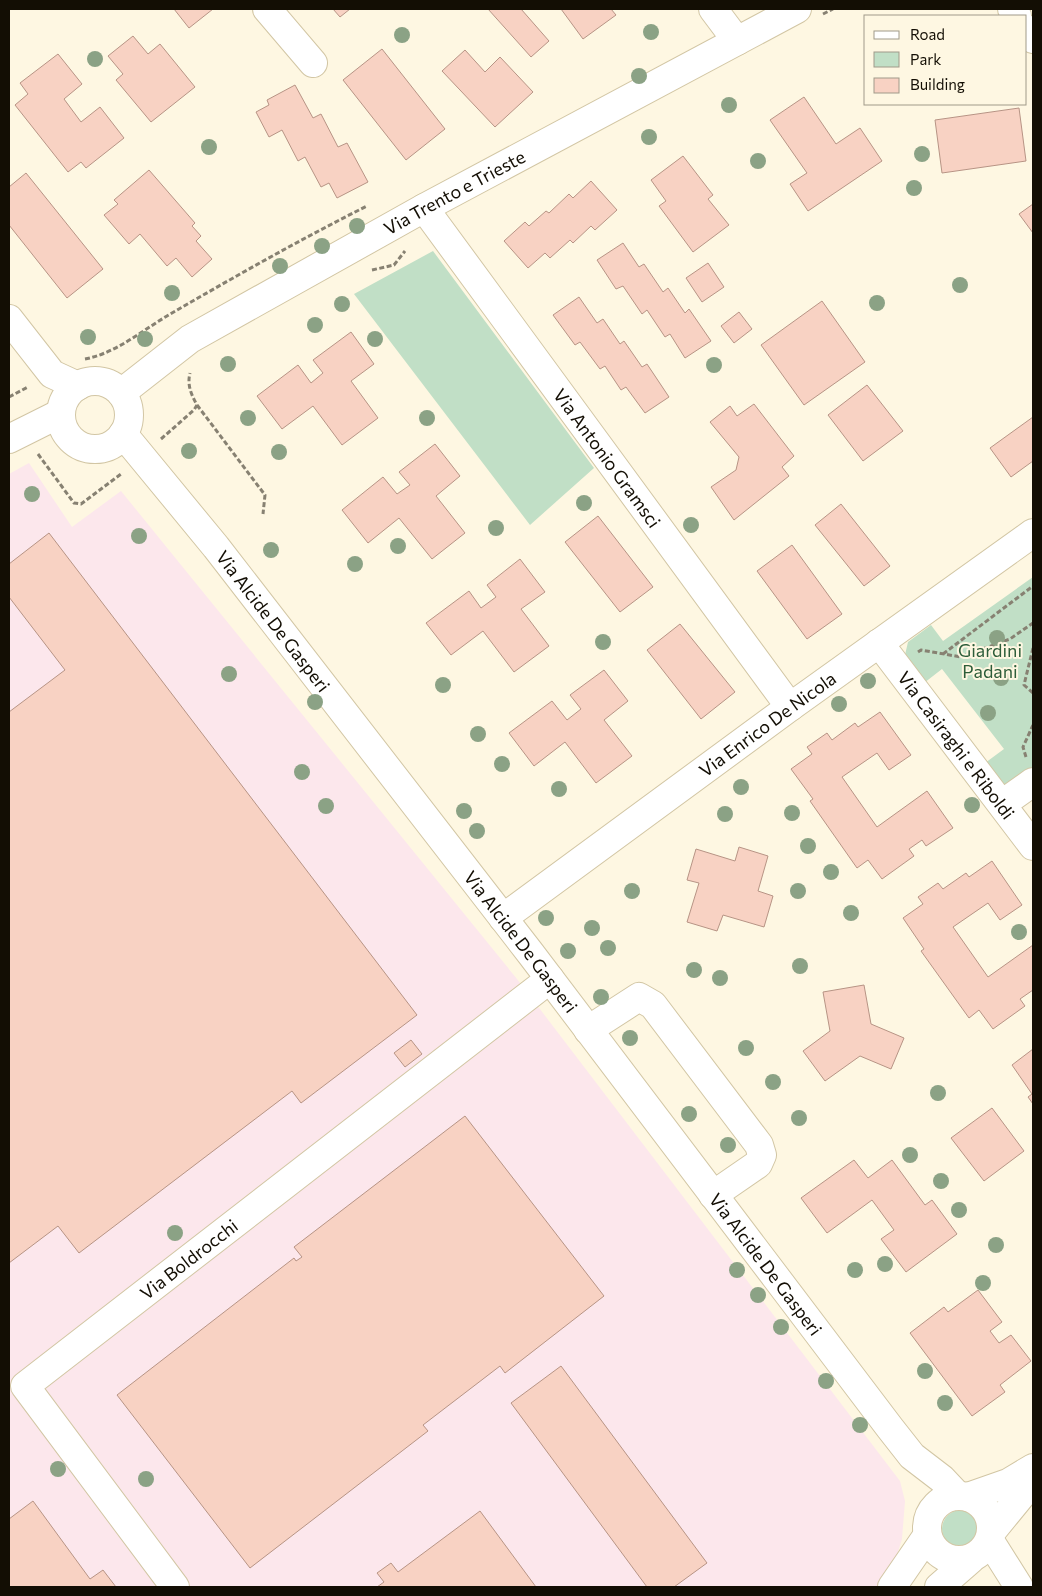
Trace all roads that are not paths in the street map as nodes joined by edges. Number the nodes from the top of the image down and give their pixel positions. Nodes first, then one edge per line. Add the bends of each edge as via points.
1 (267, 9) edge
2 (713, 9) edge
3 (808, 13) edge
4 (737, 41) junction
5 (313, 63) dead end
6 (424, 208) junction
7 (9, 319) edge
8 (78, 386) junction
9 (121, 393) junction
10 (61, 414) junction
11 (122, 434) junction
12 (9, 439) edge
13 (1033, 533) edge
14 (879, 643) junction
15 (790, 707) junction
16 (1031, 773) edge
17 (1002, 804) junction
18 (1033, 846) edge
19 (503, 918) junction
20 (550, 979) junction
21 (588, 1030) junction
22 (713, 1195) junction
23 (912, 1456) junction
24 (1033, 1468) edge
25 (1033, 1481) edge
26 (963, 1496) junction
27 (928, 1525) junction
28 (991, 1536) junction
29 (970, 1560) junction
30 (175, 1587) edge
31 (892, 1587) edge
32 (939, 1587) edge
33 (1019, 1587) edge

1 - 5 street
2 - 4 street
3 - 4 street, Via Trento e Trieste
4 - 6 street, Via Trento e Trieste
6 - 9 street, Via Trento e Trieste via 190,340
6 - 15 street, Via Antonio Gramsci
7 - 8 street via 52,374
8 - 9 street via 86,382 105,382
8 - 10 street via 63,402
9 - 11 street via 128,413
10 - 11 street via 67,435 84,447 106,447
10 - 12 street
11 - 19 street, Via Alcide De Gasperi via 216,547
13 - 14 street, Via Enrico De Nicola
14 - 15 street, Via Enrico De Nicola
14 - 17 street, Via Casiraghi e Riboldi
15 - 19 street, Via Enrico De Nicola
16 - 17 street
17 - 18 street, Via Casiraghi e Riboldi
19 - 20 street, Via Alcide De Gasperi
20 - 21 street, Via Alcide De Gasperi
20 - 30 street, Via Boldrocchi via 25,1386
21 - 22 street, Via Alcide De Gasperi
21 - 22 street via 639,997 654,1005 759,1145 762,1155 758,1164
22 - 23 street, Via Alcide De Gasperi
23 - 26 street, Via Alcide De Gasperi
23 - 27 street, Via Alcide De Gasperi via 927,1491
24 - 26 street via 1008,1483
25 - 28 street
26 - 27 street via 946,1499 936,1505
26 - 28 street via 978,1501 986,1510 991,1520
27 - 29 street via 933,1548 944,1557
27 - 31 street
28 - 29 street via 982,1552
28 - 33 street
29 - 32 street

